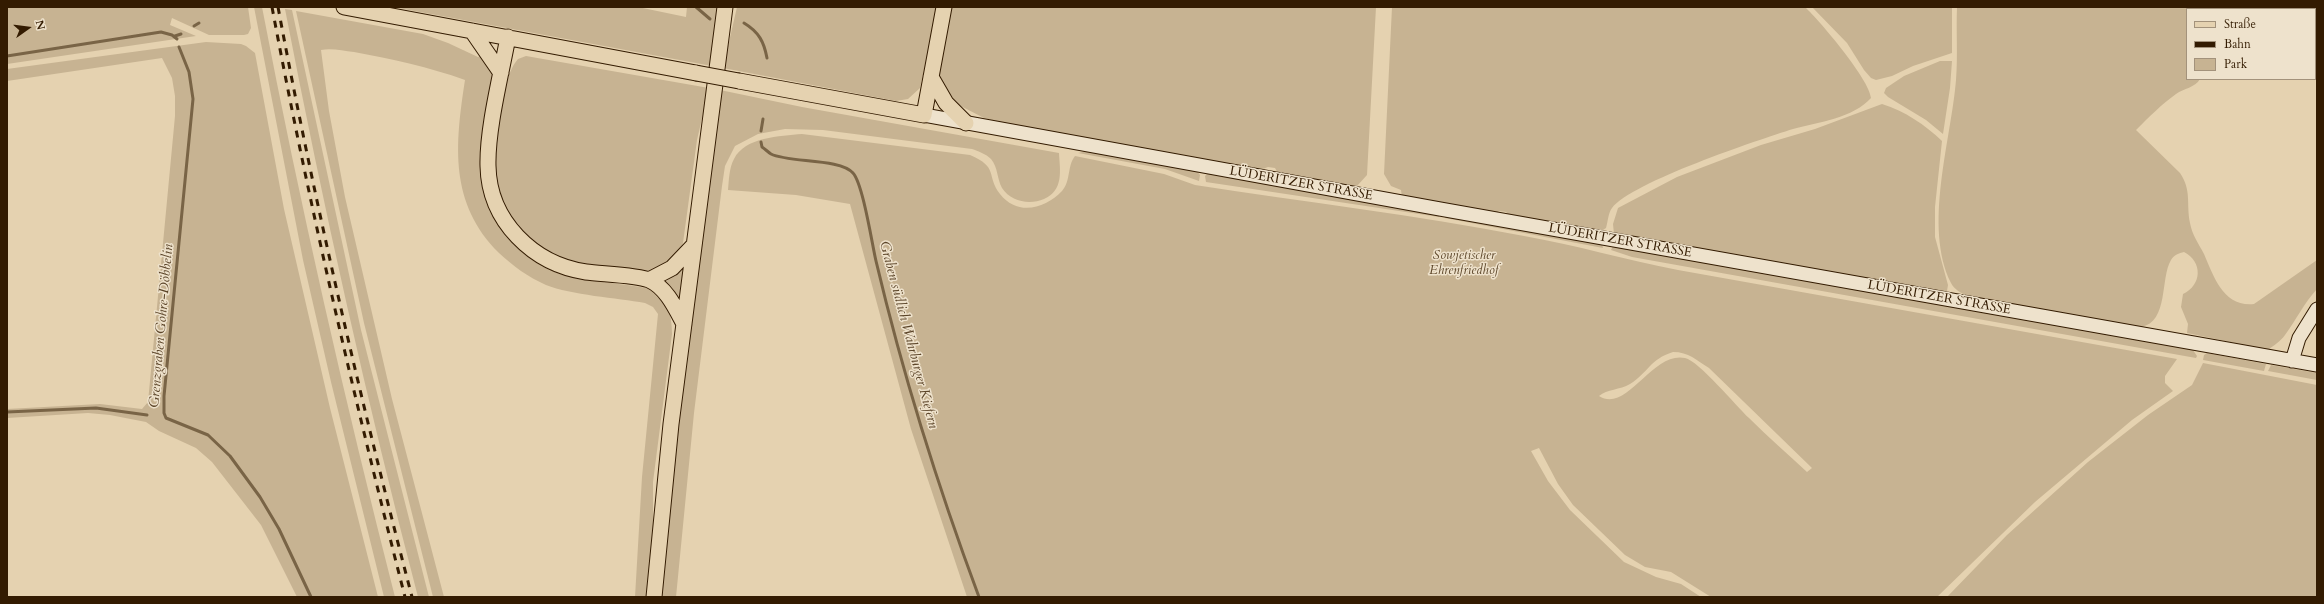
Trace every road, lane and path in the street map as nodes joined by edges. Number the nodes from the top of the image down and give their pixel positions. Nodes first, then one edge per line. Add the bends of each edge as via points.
1 (344, 7) edge
2 (725, 7) edge
3 (944, 7) edge
4 (472, 31) junction
5 (508, 37) junction
6 (501, 73) junction
7 (931, 77) junction
8 (924, 115) junction
9 (966, 123) junction
10 (694, 245) junction
11 (649, 280) junction
12 (2317, 310) edge
13 (684, 324) junction
14 (2292, 361) junction
15 (2317, 365) edge
16 (654, 597) edge

1 - 4 main road
2 - 10 main road
3 - 7 main road
4 - 5 main road
4 - 6 main road
5 - 6 main road
5 - 8 main road, bridge
6 - 11 main road via 488,150 488,166 492,194 508,225 528,247 556,264 584,272
7 - 8 main road
7 - 9 main road via 946,103
8 - 9 main road, LÜDERITZER STRASSE
9 - 14 main road, LÜDERITZER STRASSE
10 - 11 main road via 672,268
10 - 13 main road
11 - 13 main road via 670,300
12 - 14 main road via 2299,338
13 - 16 main road via 665,473
14 - 15 main road, LÜDERITZER STRASSE

